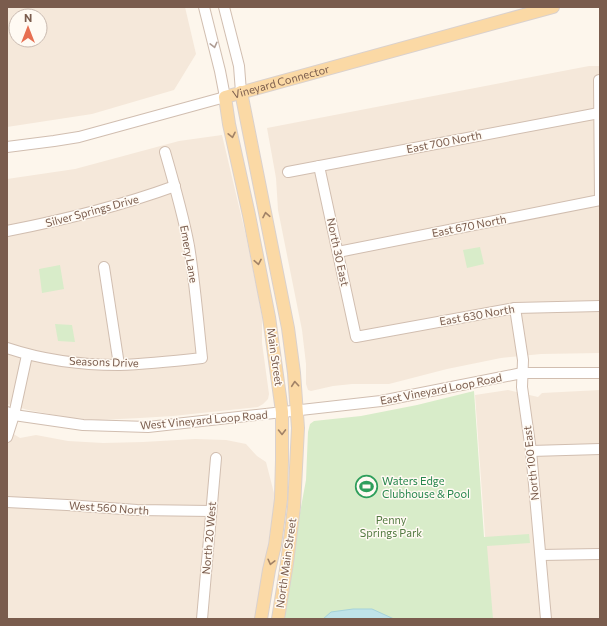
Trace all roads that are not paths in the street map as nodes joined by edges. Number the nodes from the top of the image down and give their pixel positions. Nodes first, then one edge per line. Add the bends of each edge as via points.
1 (204, 7) edge
2 (224, 7) edge
3 (553, 7) edge
4 (599, 80) dead end
5 (241, 92) junction
6 (225, 97) junction
7 (599, 113) junction
8 (7, 148) edge
9 (165, 152) dead end
10 (318, 166) junction
11 (288, 172) dead end
12 (175, 186) junction
13 (600, 200) edge
14 (7, 231) edge
15 (338, 252) junction
16 (104, 267) dead end
17 (600, 306) edge
18 (515, 308) junction
19 (356, 337) joint
20 (7, 348) edge
21 (28, 355) junction
22 (202, 358) joint
23 (119, 364) junction
24 (522, 373) junction
25 (600, 373) edge
26 (297, 410) junction
27 (282, 412) junction
28 (10, 414) edge
29 (8, 434) edge
30 (600, 450) edge
31 (531, 451) junction
32 (216, 458) dead end
33 (7, 502) edge
34 (294, 507) joint
35 (211, 511) junction
36 (600, 554) edge
37 (541, 555) junction
38 (202, 619) edge
39 (261, 619) edge
40 (278, 619) edge
41 (546, 619) edge

1 -> 6 street
2 - 5 street via 239,66
3 - 5 main road, Vineyard Connector
4 - 7 street
5 - 6 main road, Vineyard Connector
26 -> 5 main road, Main Street via 288,328
6 - 8 street, Vineyard Connector via 80,137
6 -> 27 main road, Main Street via 269,317
7 - 10 street, East 700 North
7 - 13 street
9 - 12 street, Emery Lane
10 - 11 street, East 700 North
10 - 15 street, North 30 East
12 - 14 street, Silver Springs Drive via 99,211
12 - 22 street, Emery Lane via 192,268
13 - 15 street, East 670 North
15 - 19 street, North 30 East
16 - 23 street
17 - 18 street, East 630 North
18 - 19 street, East 630 North
18 - 24 street, North 100 East via 523,360
20 - 21 street, Seasons Drive
21 - 23 street, Seasons Drive via 72,362
21 - 28 street
22 - 23 street, Seasons Drive
24 - 25 street, East Vineyard Loop Road
24 - 26 street, East Vineyard Loop Road via 381,400
24 - 31 street, North 100 East
26 - 27 street, East Vineyard Loop Road
26 - 34 main road, Main Street
27 - 28 street, West Vineyard Loop Road via 148,427 83,425
27 -> 39 main road, Main Street via 281,499
28 - 29 street
30 - 31 street
31 - 37 street, North 100 East
32 - 35 street, North 20 West
33 - 35 street, West 560 North via 136,510
34 - 40 main road, North Main Street
35 - 38 street, North 20 West
36 - 37 street
37 - 41 street, North 100 East

